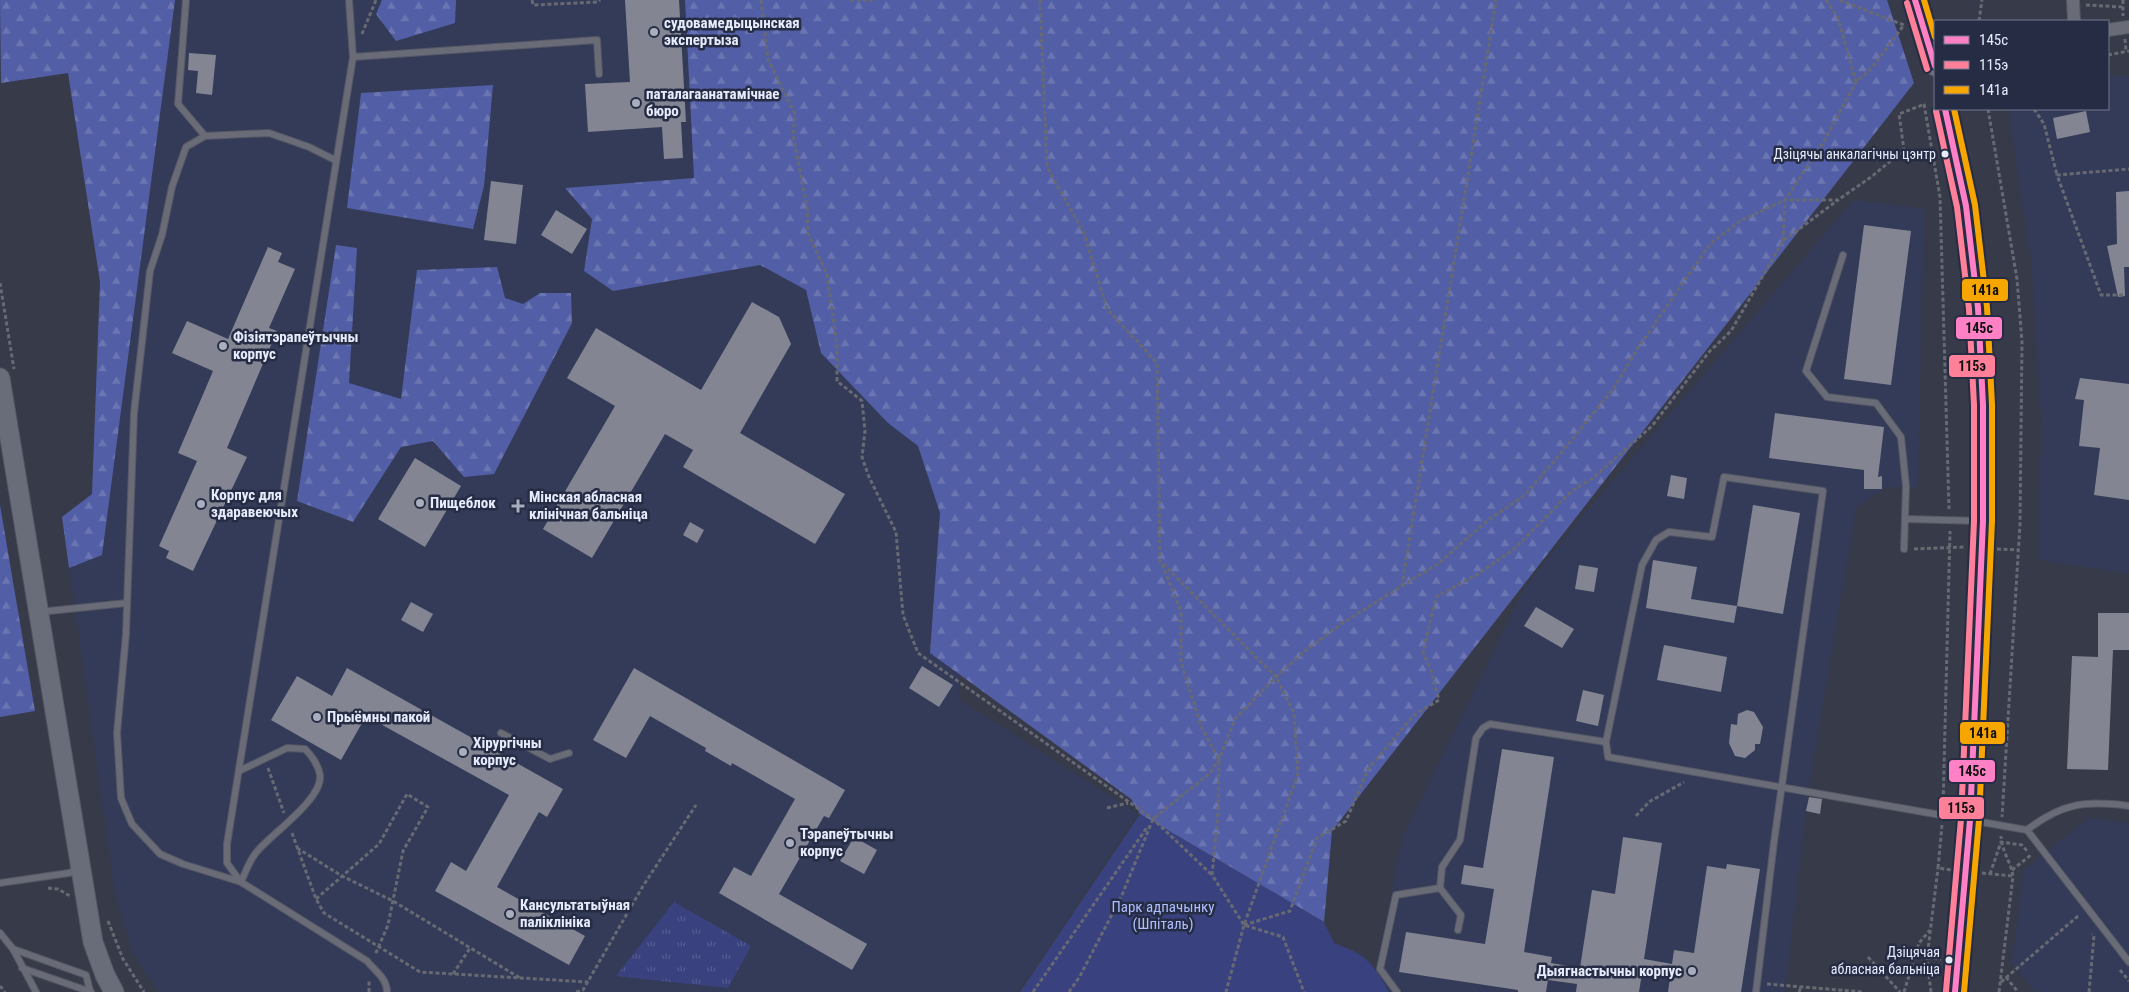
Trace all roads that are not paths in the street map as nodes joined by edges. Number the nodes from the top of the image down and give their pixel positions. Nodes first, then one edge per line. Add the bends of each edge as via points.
1 (186, 0) edge
2 (349, 0) edge
3 (1915, 0) edge
4 (2073, 2) edge
5 (2074, 20) edge
6 (2129, 27) edge
7 (2109, 30) edge
8 (353, 57) junction
9 (1934, 63) edge
10 (599, 74) dead end
11 (1945, 110) edge
12 (205, 136) junction
13 (335, 160) junction
14 (1843, 255) dead end
15 (0, 378) edge
16 (1905, 519) junction
17 (1983, 521) junction
18 (1904, 550) road end
19 (127, 603) junction
20 (38, 612) junction
21 (501, 732) dead end
22 (1606, 742) junction
23 (569, 753) dead end
24 (239, 771) junction
25 (1782, 788) junction
26 (2129, 806) edge
27 (1970, 820) junction
28 (2027, 830) junction
29 (80, 869) junction
30 (241, 882) junction
31 (0, 883) edge
32 (1440, 888) junction
33 (1458, 930) dead end
34 (0, 933) edge
35 (13, 949) junction
36 (2129, 962) edge
37 (22, 968) junction
38 (91, 991) edge
39 (36, 992) edge
40 (114, 992) edge
41 (387, 992) edge
42 (1397, 992) edge
43 (1756, 992) edge
44 (1955, 992) edge

1 - 12 lane via 178,104
2 - 8 lane
3 - 9 main road
4 - 5 street
6 - 7 street
8 - 10 lane via 597,40
8 - 13 lane
11 - 17 main road via 1966,206 1978,308 1983,405
12 - 13 lane via 269,133
12 - 19 lane via 186,147 150,271 134,413
13 - 24 lane
14 - 16 lane via 1806,371 1827,397 1876,403 1900,437 1906,486
15 - 20 main road
16 - 17 lane
16 - 18 lane
17 - 27 main road
19 - 20 lane
19 - 30 lane via 117,734 121,798 132,824 160,854
20 - 29 main road
21 - 23 lane via 550,759
22 - 25 lane via 1608,758
22 - 25 lane via 1642,565 1656,540 1669,532 1712,537 1724,477 1823,491
22 - 32 lane via 1490,724 1483,728 1476,738 1460,840 1442,867
24 - 30 lane via 227,864
24 - 30 lane via 286,748 305,749 315,760 320,777 314,793 288,823 254,854
25 - 27 lane
25 - 43 lane
26 - 28 lane via 2100,802 2076,805 2045,816
27 - 28 lane
27 - 44 main road
28 - 36 lane
29 - 31 lane
29 - 40 main road via 93,942
30 - 41 lane via 367,961 381,976
32 - 33 lane via 1461,915
32 - 42 lane via 1396,895 1380,969
34 - 35 lane
35 - 37 lane
35 - 38 lane via 86,975
37 - 38 lane
37 - 39 lane

